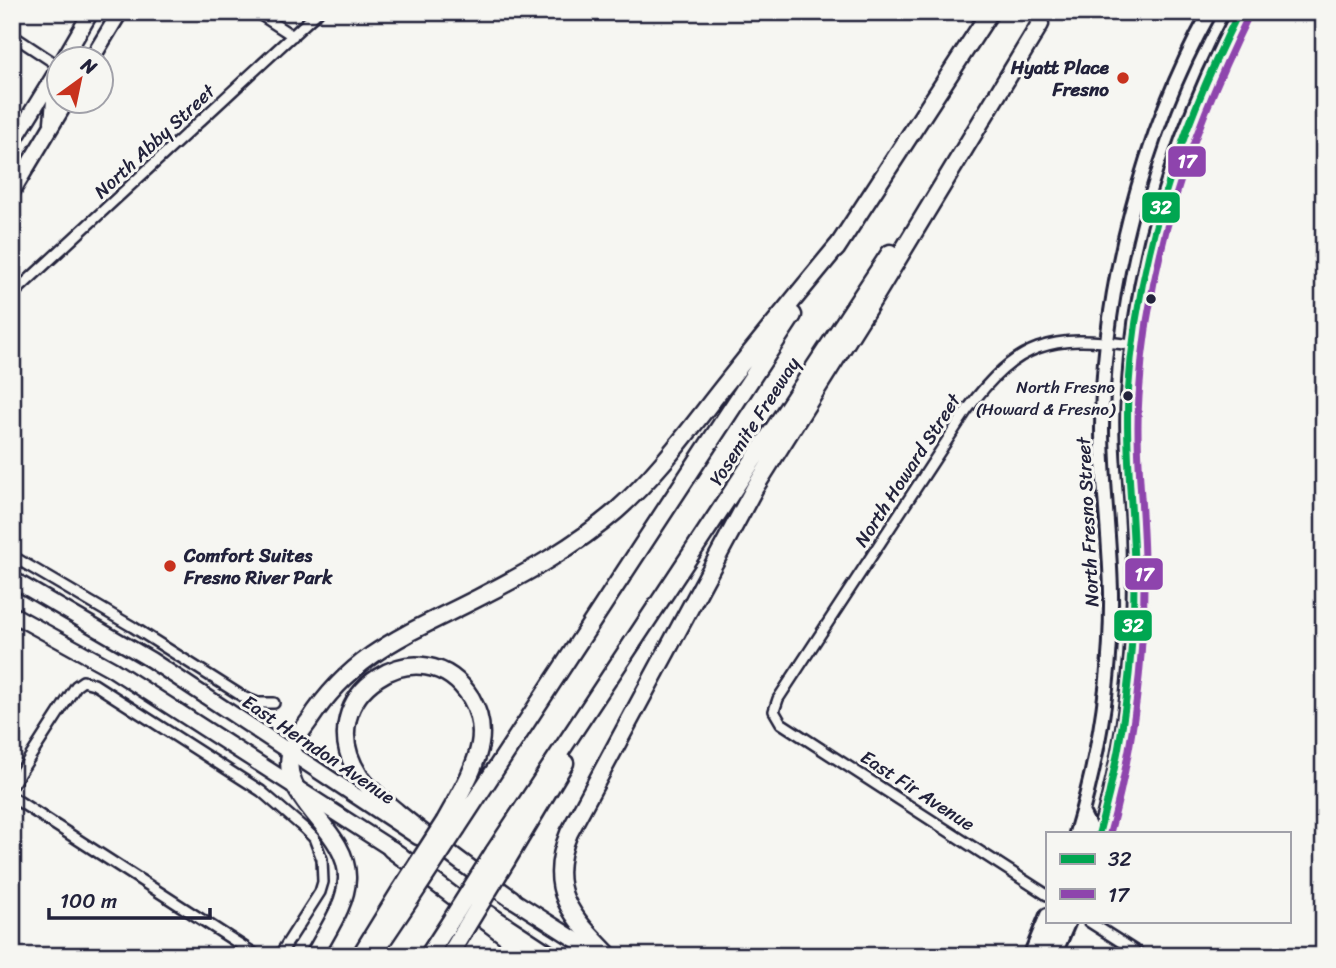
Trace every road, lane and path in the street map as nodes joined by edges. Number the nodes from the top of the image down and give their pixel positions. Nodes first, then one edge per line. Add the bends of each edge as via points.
1 (91, 12) edge
2 (120, 12) edge
3 (256, 12) edge
4 (318, 12) edge
5 (990, 12) edge
6 (1210, 12) edge
7 (1239, 12) edge
8 (1044, 18) edge
9 (12, 35) edge
10 (293, 36) junction
11 (71, 46) edge
12 (99, 46) edge
13 (46, 57) edge
14 (46, 89) edge
15 (52, 116) edge
16 (58, 116) edge
17 (51, 127) junction
18 (12, 144) edge
19 (12, 192) edge
20 (840, 243) junction
21 (12, 295) edge
22 (1108, 342) junction
23 (1132, 345) junction
24 (12, 556) edge
25 (12, 579) edge
26 (12, 614) edge
27 (274, 703) dead end
28 (774, 711) joint
29 (292, 754) junction
30 (12, 785) edge
31 (296, 788) junction
32 (12, 797) edge
33 (1082, 812) junction
34 (451, 824) junction
35 (1076, 832) edge
36 (1087, 832) edge
37 (1099, 832) edge
38 (391, 849) junction
39 (405, 894) junction
40 (1046, 894) edge
41 (512, 899) junction
42 (1046, 917) edge
43 (1056, 922) edge
44 (1069, 922) edge
45 (1090, 922) edge
46 (458, 926) junction
47 (258, 956) edge
48 (279, 956) edge
49 (314, 956) edge
50 (360, 956) edge
51 (372, 956) edge
52 (428, 956) edge
53 (449, 956) edge
54 (532, 956) edge
55 (554, 956) edge
56 (601, 956) edge
57 (610, 956) edge
58 (1030, 956) edge
59 (1042, 956) edge
60 (1054, 956) edge
61 (1143, 956) edge

1 - 11 main road
2 - 12 main road
3 - 10 street
4 - 10 street, North Abby Street
5 - 20 highway, Yosemite Freeway
6 - 22 main road, North Fresno Street via 1174,86 1141,178
7 - 23 main road via 1208,74 1166,184
8 - 46 highway, Yosemite Freeway, bridge via 681,569
8 - 57 highway via 754,489 569,833 559,867 564,897 579,924
9 - 13 street
10 - 21 street, North Abby Street
14 - 18 main road
15 - 17 main road
16 - 17 main road
17 - 19 main road
20 - 29 highway via 673,451 618,509 549,560 363,660 318,707 294,743
20 - 34 highway, Yosemite Freeway
22 - 23 street, North Howard Street
22 - 28 street, North Howard Street via 1040,346 1011,362 987,385
22 - 33 main road, North Fresno Street via 1102,427 1109,662 1096,755
23 - 37 main road via 1127,429 1133,528 1132,647 1124,724
24 - 27 street via 245,698
25 - 29 main road, East Herndon Avenue via 151,660
26 - 31 main road via 111,669
28 - 40 street, East Fir Avenue via 781,723
29 - 31 highway
29 - 41 main road, East Herndon Avenue
30 - 48 street via 76,686 83,681 94,684 261,792 314,838 322,859 320,892
31 - 38 main road
31 - 49 highway via 335,837 347,869 343,900
32 - 47 street
33 - 35 main road, North Fresno Street
33 - 36 main road
34 - 39 highway, bridge
34 - 41 highway via 481,743 479,713 461,685 441,671 412,666 390,670 368,683 349,712 347,740 357,771 418,829
38 - 54 highway
38 - 55 main road
39 - 50 highway
39 - 51 highway
41 - 56 main road, East Herndon Avenue
42 - 58 main road
43 - 59 main road
44 - 60 main road
45 - 61 street
46 - 52 highway
46 - 53 highway

